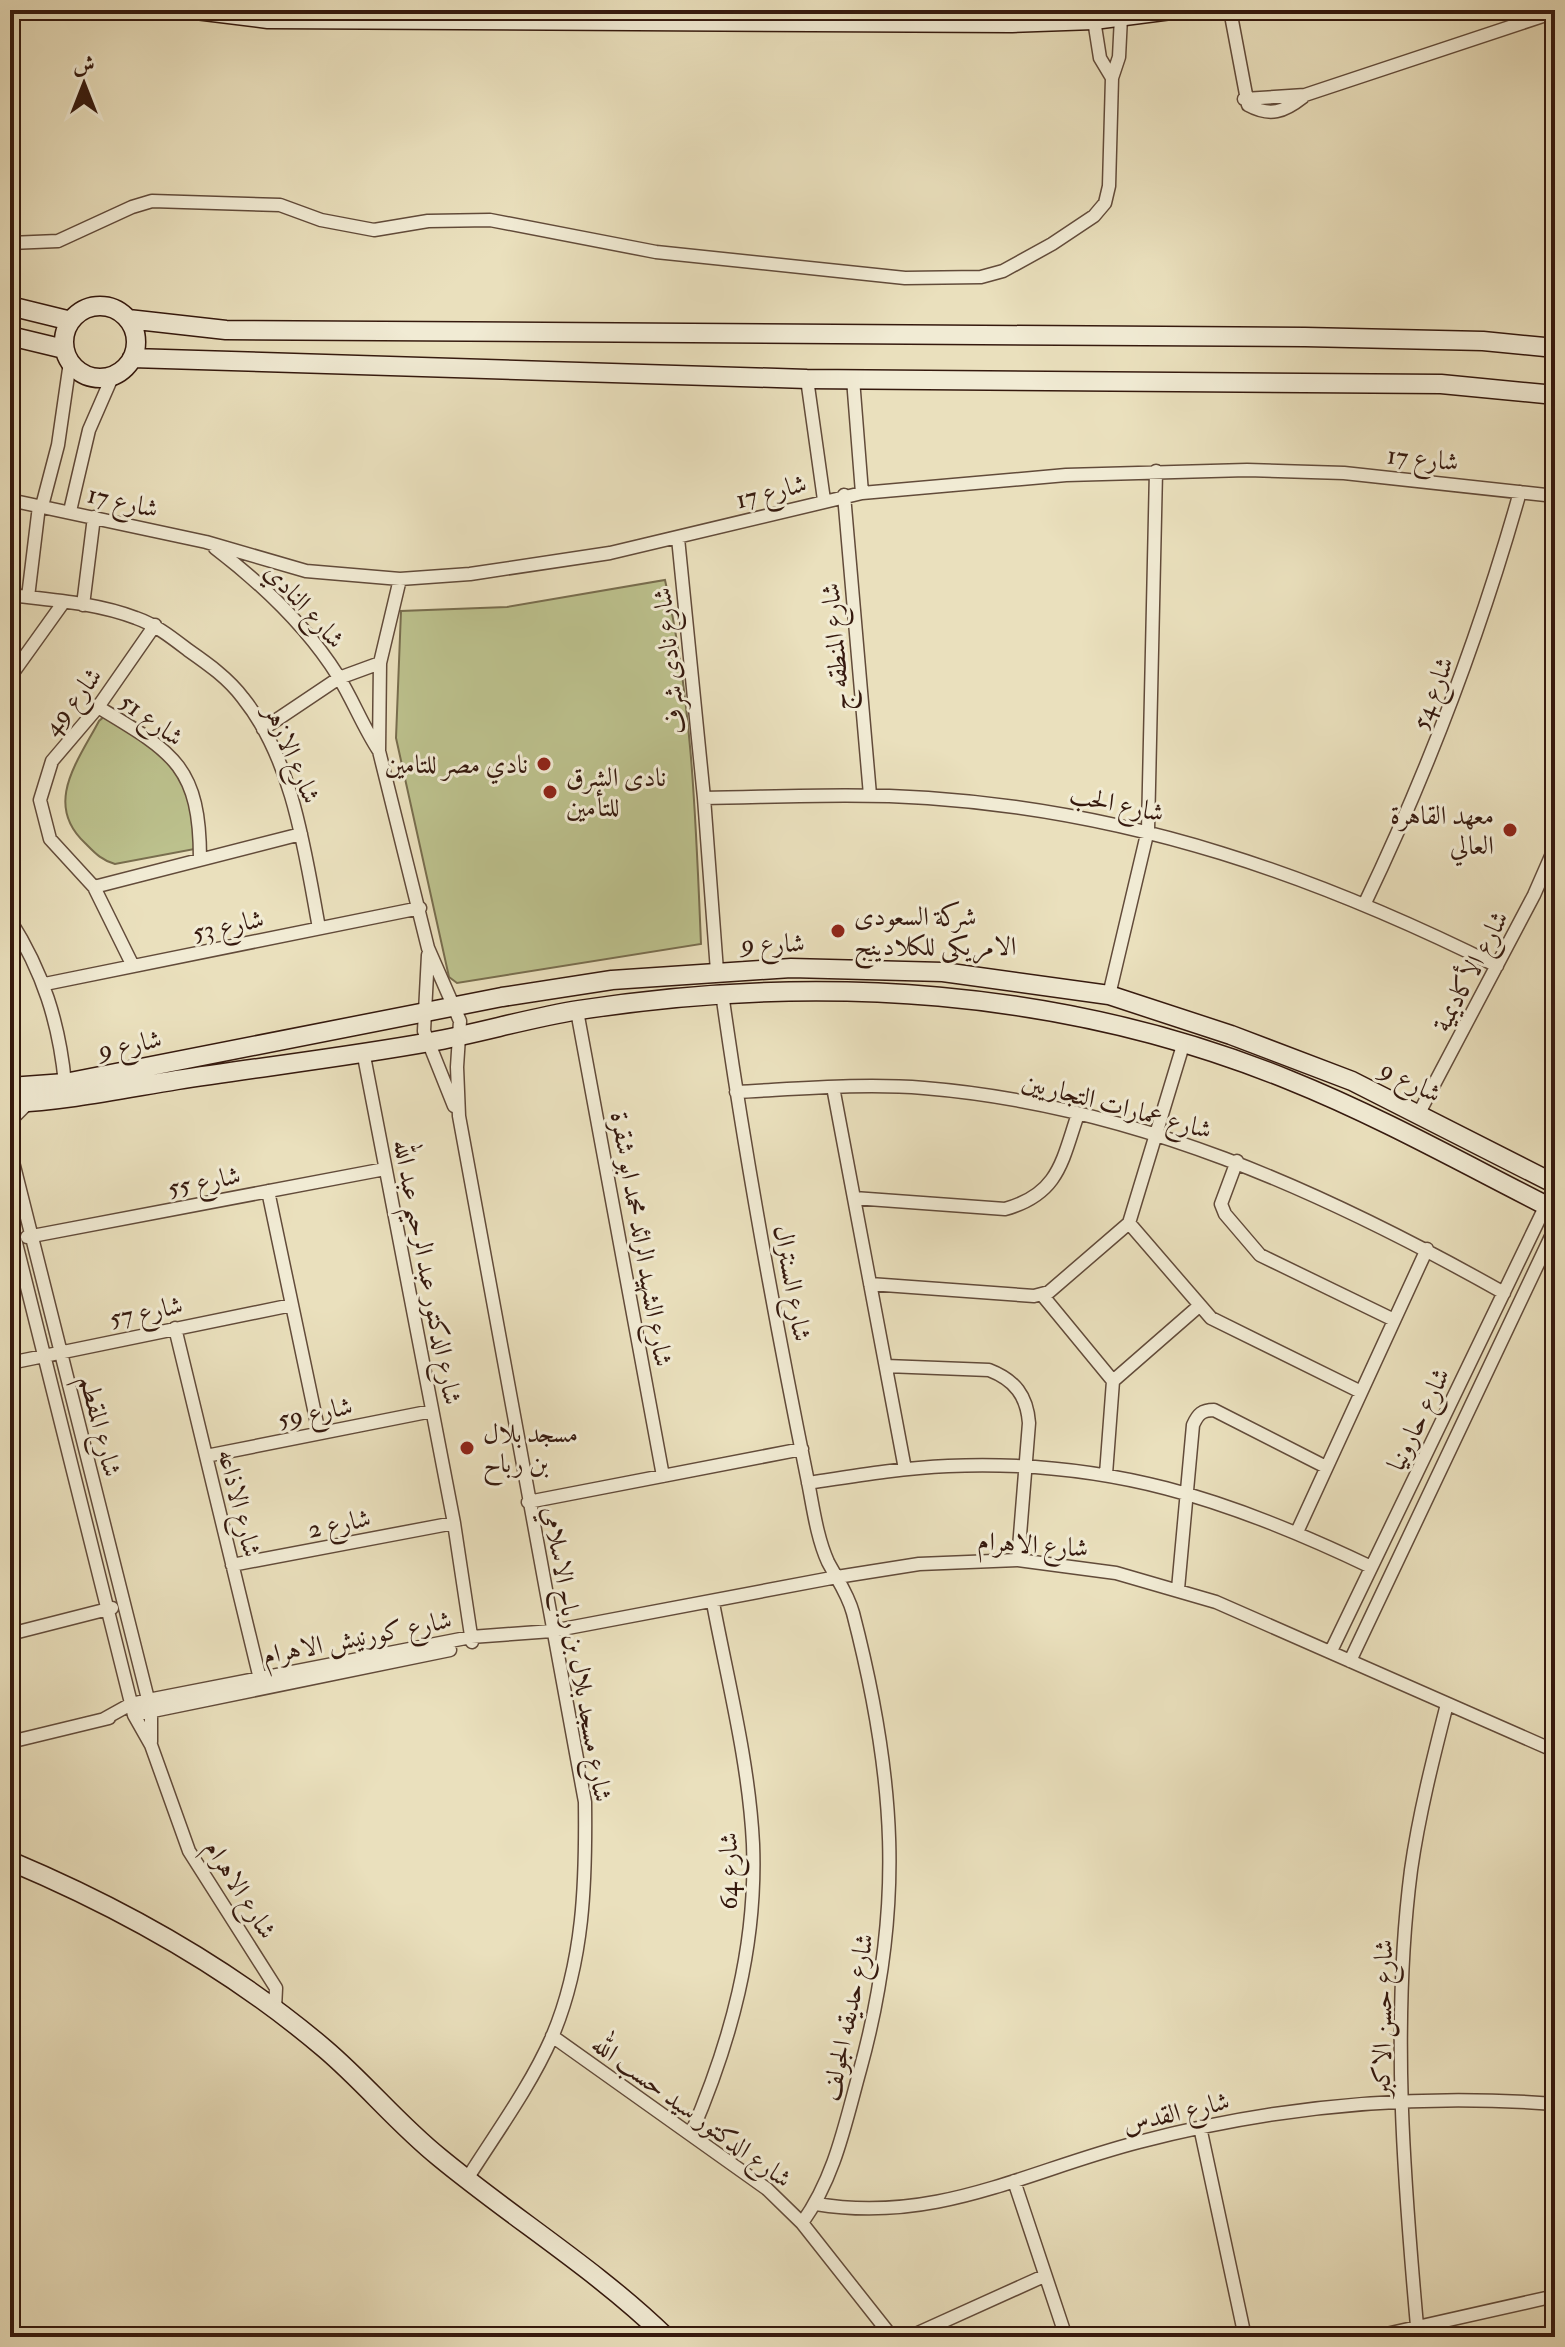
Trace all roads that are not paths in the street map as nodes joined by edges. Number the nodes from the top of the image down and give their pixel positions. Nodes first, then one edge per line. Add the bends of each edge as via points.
1 (196, 10) edge
2 (317, 10) edge
3 (1171, 10) edge
4 (1230, 10) edge
5 (1555, 12) edge
6 (404, 15) edge
7 (1121, 17) junction
8 (268, 19) junction
9 (1094, 20) junction
10 (1112, 78) junction
11 (10, 243) edge
12 (10, 306) edge
13 (128, 319) junction
14 (71, 321) junction
15 (10, 336) edge
16 (1555, 348) edge
17 (67, 356) junction
18 (132, 358) junction
19 (113, 375) junction
20 (807, 379) junction
21 (853, 379) junction
22 (1555, 395) edge
23 (1156, 471) junction
24 (1520, 492) junction
25 (862, 493) junction
26 (844, 495) junction
27 (1555, 496) edge
28 (10, 500) edge
29 (824, 500) junction
30 (41, 506) junction
31 (70, 511) junction
32 (94, 517) junction
33 (678, 538) junction
34 (206, 542) junction
35 (400, 579) junction
36 (10, 595) edge
37 (28, 597) junction
38 (63, 603) junction
39 (83, 605) junction
40 (155, 625) junction
41 (380, 663) junction
42 (10, 677) edge
43 (339, 678) junction
44 (98, 707) junction
45 (263, 729) junction
46 (379, 751) junction
47 (870, 795) junction
48 (704, 798) junction
49 (1148, 830) junction
50 (301, 834) junction
51 (1555, 847) edge
52 (200, 859) junction
53 (94, 887) junction
54 (1365, 903) junction
55 (420, 908) junction
56 (10, 920) edge
57 (319, 928) junction
58 (428, 948) junction
59 (133, 966) junction
60 (1497, 966) junction
61 (717, 971) junction
62 (45, 984) junction
63 (561, 987) junction
64 (722, 993) junction
65 (1109, 995) junction
66 (455, 1007) junction
67 (577, 1011) junction
68 (425, 1012) junction
69 (554, 1014) junction
70 (460, 1036) junction
71 (430, 1042) junction
72 (1184, 1042) junction
73 (363, 1051) junction
74 (65, 1083) junction
75 (10, 1087) edge
76 (833, 1087) junction
77 (736, 1092) junction
78 (20, 1103) edge
79 (1419, 1113) junction
80 (1078, 1114) junction
81 (459, 1116) junction
82 (10, 1127) edge
83 (1157, 1133) junction
84 (10, 1150) edge
85 (1237, 1161) junction
86 (385, 1169) junction
87 (1555, 1184) edge
88 (268, 1191) junction
89 (854, 1198) junction
90 (1550, 1208) edge
91 (10, 1219) edge
92 (1129, 1223) junction
93 (1555, 1228) edge
94 (31, 1236) junction
95 (15, 1240) junction
96 (1427, 1249) junction
97 (870, 1284) junction
98 (1504, 1293) junction
99 (1043, 1296) junction
100 (292, 1305) junction
101 (1199, 1306) junction
102 (1394, 1320) junction
103 (175, 1328) junction
104 (60, 1351) junction
105 (44, 1355) junction
106 (10, 1363) edge
107 (886, 1366) junction
108 (1113, 1381) junction
109 (1361, 1392) junction
110 (432, 1411) junction
111 (319, 1433) junction
112 (802, 1449) junction
113 (206, 1456) junction
114 (1025, 1466) junction
115 (1326, 1467) junction
116 (905, 1469) junction
117 (1106, 1474) junction
118 (663, 1476) junction
119 (808, 1483) junction
120 (1186, 1492) junction
121 (528, 1502) junction
122 (454, 1523) junction
123 (1297, 1532) junction
124 (1018, 1560) junction
125 (232, 1565) junction
126 (1371, 1567) junction
127 (837, 1577) junction
128 (1178, 1589) junction
129 (713, 1603) junction
130 (122, 1605) junction
131 (107, 1609) junction
132 (552, 1631) junction
133 (10, 1634) edge
134 (474, 1640) junction
135 (1331, 1651) junction
136 (1350, 1661) junction
137 (261, 1683) junction
138 (1447, 1704) junction
139 (149, 1706) junction
140 (132, 1710) junction
141 (10, 1742) edge
142 (151, 1745) junction
143 (1555, 1751) edge
144 (10, 1861) edge
145 (275, 2009) junction
146 (552, 2036) junction
147 (1402, 2100) junction
148 (1555, 2104) edge
149 (1200, 2127) junction
150 (691, 2134) junction
151 (467, 2179) junction
152 (1014, 2181) junction
153 (816, 2204) junction
154 (802, 2223) junction
155 (1044, 2276) junction
156 (1555, 2296) edge
157 (1418, 2332) edge
158 (666, 2337) edge
159 (892, 2337) edge
160 (909, 2337) edge
161 (1066, 2337) edge
162 (1245, 2337) edge
163 (1373, 2337) edge

1 - 8 main road
2 - 8 main road
3 - 7 main road
4 - 5 street via 1244,99 1256,109 1279,112 1305,95
6 - 8 main road
6 - 9 main road
7 - 9 main road
7 - 10 street
9 - 10 street via 1100,58
10 - 11 street via 1105,203 1052,244 981,277 905,278 656,252 490,220 353,228 280,205 152,201 58,241
12 - 14 main road
13 - 14 main road via 103,306 88,308
13 - 16 main road via 226,330 1305,337
13 - 18 main road via 136,338
14 - 17 main road via 65,334
15 - 17 main road
17 - 19 main road via 89,376
17 - 30 street via 58,445
18 - 19 main road
18 - 20 main road
19 - 31 street via 89,430
20 - 21 main road
20 - 29 street
21 - 22 main road via 1441,384
21 - 25 street
23 - 24 street, شارع 17 via 1344,473
23 - 25 street, شارع 17
23 - 49 street
24 - 27 street, شارع 17
24 - 54 street, شارع 54 via 1466,667
25 - 26 street, شارع 17
26 - 29 street, شارع 17
26 - 47 street, شارع المنطقه ج
28 - 30 street, شارع 17
29 - 33 street, شارع 17
30 - 31 street, شارع 17
30 - 37 street
31 - 32 street, شارع 17
32 - 34 street, شارع 17
32 - 39 street
33 - 35 street, شارع 17 via 540,565
33 - 48 street, شارع نادى شرف
34 - 35 street, شارع 17 via 306,571
34 - 43 street, شارع النادي via 251,575
35 - 41 street, شارع النادي
36 - 37 street, شارع الازهر
37 - 38 street, شارع الازهر
38 - 39 street, شارع الازهر
38 - 42 street
39 - 40 street, شارع الازهر
40 - 44 street, شارع 49
40 - 45 street, شارع الازهر via 219,672
41 - 43 street
41 - 46 street, شارع النادي
43 - 45 street
43 - 46 street, شارع النادي
44 - 52 street, شارع 51 via 163,748 184,774 197,805
44 - 53 street, شارع 49 via 52,761 40,800 50,839
45 - 50 street, شارع الازهر
46 - 55 street, شارع النادي
47 - 48 street, شارع الحب
47 - 49 street, شارع الحب via 987,803
48 - 61 street, شارع نادى شرف
49 - 54 street, شارع الحب via 1284,871
49 - 65 street
50 - 52 street
50 - 57 street, شارع الازهر
51 - 60 street, شارع الأكاديمية
52 - 53 street
53 - 59 street, شارع 49
54 - 60 street, شارع الحب
55 - 57 street, شارع 53
55 - 58 street, شارع النادي
56 - 62 street
57 - 59 street, شارع 53
58 - 66 street, شارع النادي
58 - 68 street, شارع النادي
59 - 62 street, شارع 53
60 - 79 street, شارع الأكاديمية
61 - 63 main road, شارع 9
61 - 65 main road, شارع 9 via 943,972
62 - 74 street via 60,1031
63 - 66 main road, شارع 9
63 - 69 main road via 551,1001
64 - 67 main road, شارع 9
64 - 72 main road, شارع 9 via 834,991 970,999 1077,1015
64 - 77 street, شارع السنترال
65 - 79 main road, شارع 9 via 1293,1057
66 - 68 main road, شارع 9
66 - 70 street, شارع النادي
67 - 69 main road, شارع 9
67 - 118 street, شارع الشهيد الرائد محمد ابو شقرة
68 - 71 street, شارع النادي via 424,1031
68 - 74 main road, شارع 9
69 - 70 main road, شارع 9
70 - 71 main road, شارع 9
70 - 81 street, شارع مسجد بلال بن رباح الاسلامي
71 - 73 main road, شارع 9
71 - 81 street, شارع مسجد بلال بن رباح الاسلامي
72 - 83 street
72 - 90 main road, شارع 9 via 1343,1103
73 - 78 main road, شارع 9
73 - 86 street, شارع الدكتور عبد الرحيم عبد الله
74 - 75 main road, شارع 9
76 - 77 street, شارع عمارات التجاريين
76 - 80 street, شارع عمارات التجاريين via 951,1090
76 - 89 street
77 - 112 street, شارع السنترال
78 - 82 street
79 - 87 main road, شارع 9
80 - 83 street, شارع عمارات التجاريين
80 - 89 street via 1059,1172 1021,1204 1005,1209
81 - 121 street, شارع مسجد بلال بن رباح الاسلامي
83 - 85 street, شارع عمارات التجاريين
83 - 92 street
84 - 94 street, شارع المقطم
85 - 96 street, شارع عمارات التجاريين
85 - 102 street via 1221,1204 1249,1244 1260,1255
86 - 88 street, شارع 55
86 - 110 street, شارع الدكتور عبد الرحيم عبد الله
88 - 94 street, شارع 55
88 - 100 street
89 - 97 street
90 - 98 street, شارع حارونيا
91 - 95 street, شارع المقطم
92 - 99 street
92 - 101 street
93 - 136 street, شارع حارونيا
94 - 95 street, شارع 55
94 - 104 street, شارع المقطم
95 - 105 street, شارع المقطم
96 - 98 street, شارع عمارات التجاريين
96 - 102 street
97 - 99 street
97 - 107 street
98 - 126 street, شارع حارونيا
99 - 108 street
100 - 103 street, شارع 57
100 - 111 street
101 - 108 street
101 - 109 street via 1211,1318
102 - 109 street
103 - 104 street, شارع 57
103 - 113 street, شارع الاذاعه
104 - 105 street, شارع 57
104 - 130 street, شارع المقطم
105 - 106 street, شارع 57
105 - 131 street, شارع المقطم
107 - 114 street via 989,1370 1004,1376 1027,1404
107 - 116 street
108 - 117 street
109 - 115 street
110 - 111 street, شارع 59
110 - 122 street, شارع الدكتور عبد الرحيم عبد الله
111 - 113 street, شارع 59
112 - 118 street
112 - 119 street, شارع السنترال
113 - 125 street, شارع الاذاعه
114 - 116 street
114 - 117 street
114 - 124 street
115 - 120 street via 1214,1410 1204,1410 1193,1425
115 - 123 street
116 - 119 street
117 - 120 street
118 - 121 street
119 - 127 street, شارع السنترال via 822,1545
120 - 123 street
120 - 128 street
121 - 132 street, شارع مسجد بلال بن رباح الاسلامي
122 - 125 street, شارع 2
122 - 134 street, شارع الدكتور عبد الرحيم عبد الله
123 - 126 street
124 - 127 street, شارع الاهرام via 919,1564
124 - 128 street, شارع الاهرام via 1116,1573
125 - 137 street, شارع الاذاعه
126 - 135 street, شارع حارونيا
127 - 129 street, شارع الاهرام
127 - 153 street, شارع حديقه الجولف via 852,1611 880,1738 892,1863 881,1988 833,2167
128 - 135 street, شارع الاهرام
129 - 132 street, شارع الاهرام
129 - 150 street, شارع 64 via 748,1785 752,1904 733,2022
130 - 131 street
130 - 139 street, شارع المقطم
131 - 133 street
131 - 140 street, شارع المقطم
132 - 134 street, شارع الاهرام
132 - 146 street, شارع مسجد بلال بن رباح الاسلامي via 585,1802 577,1948
134 - 137 street, شارع كورنيش الاهرام
135 - 136 street, شارع الاهرام
136 - 138 street, شارع الاهرام
137 - 139 street, شارع كورنيش الاهرام
138 - 143 street, شارع الاهرام
138 - 147 street, شارع حسن الاكبر via 1411,1870 1401,2008
139 - 140 street, شارع كورنيش الاهرام
139 - 142 street, شارع الاهرام
140 - 141 street, شارع كورنيش الاهرام
140 - 142 street, شارع الاهرام
142 - 145 street, شارع الاهرام via 189,1851 273,1981
144 - 145 main road via 166,1936
145 - 151 main road
146 - 150 street, شارع الدكتور سيد حسب الله
146 - 151 street, شارع مسجد بلال بن رباح الاسلامي
147 - 148 street, شارع القدس
147 - 149 street, شارع القدس
147 - 157 street, شارع حسن الاكبر
149 - 152 street, شارع القدس via 1074,2159
149 - 162 street
150 - 154 street, شارع الدكتور سيد حسب الله via 767,2189
151 - 158 main road via 589,2269
152 - 153 street, شارع القدس via 943,2203 897,2210 855,2211
152 - 155 street
153 - 154 street, شارع حديقه الجولف
154 - 159 street, شارع الدكتور سيد حسب الله
155 - 160 street
155 - 161 street
156 - 157 street
157 - 163 street

